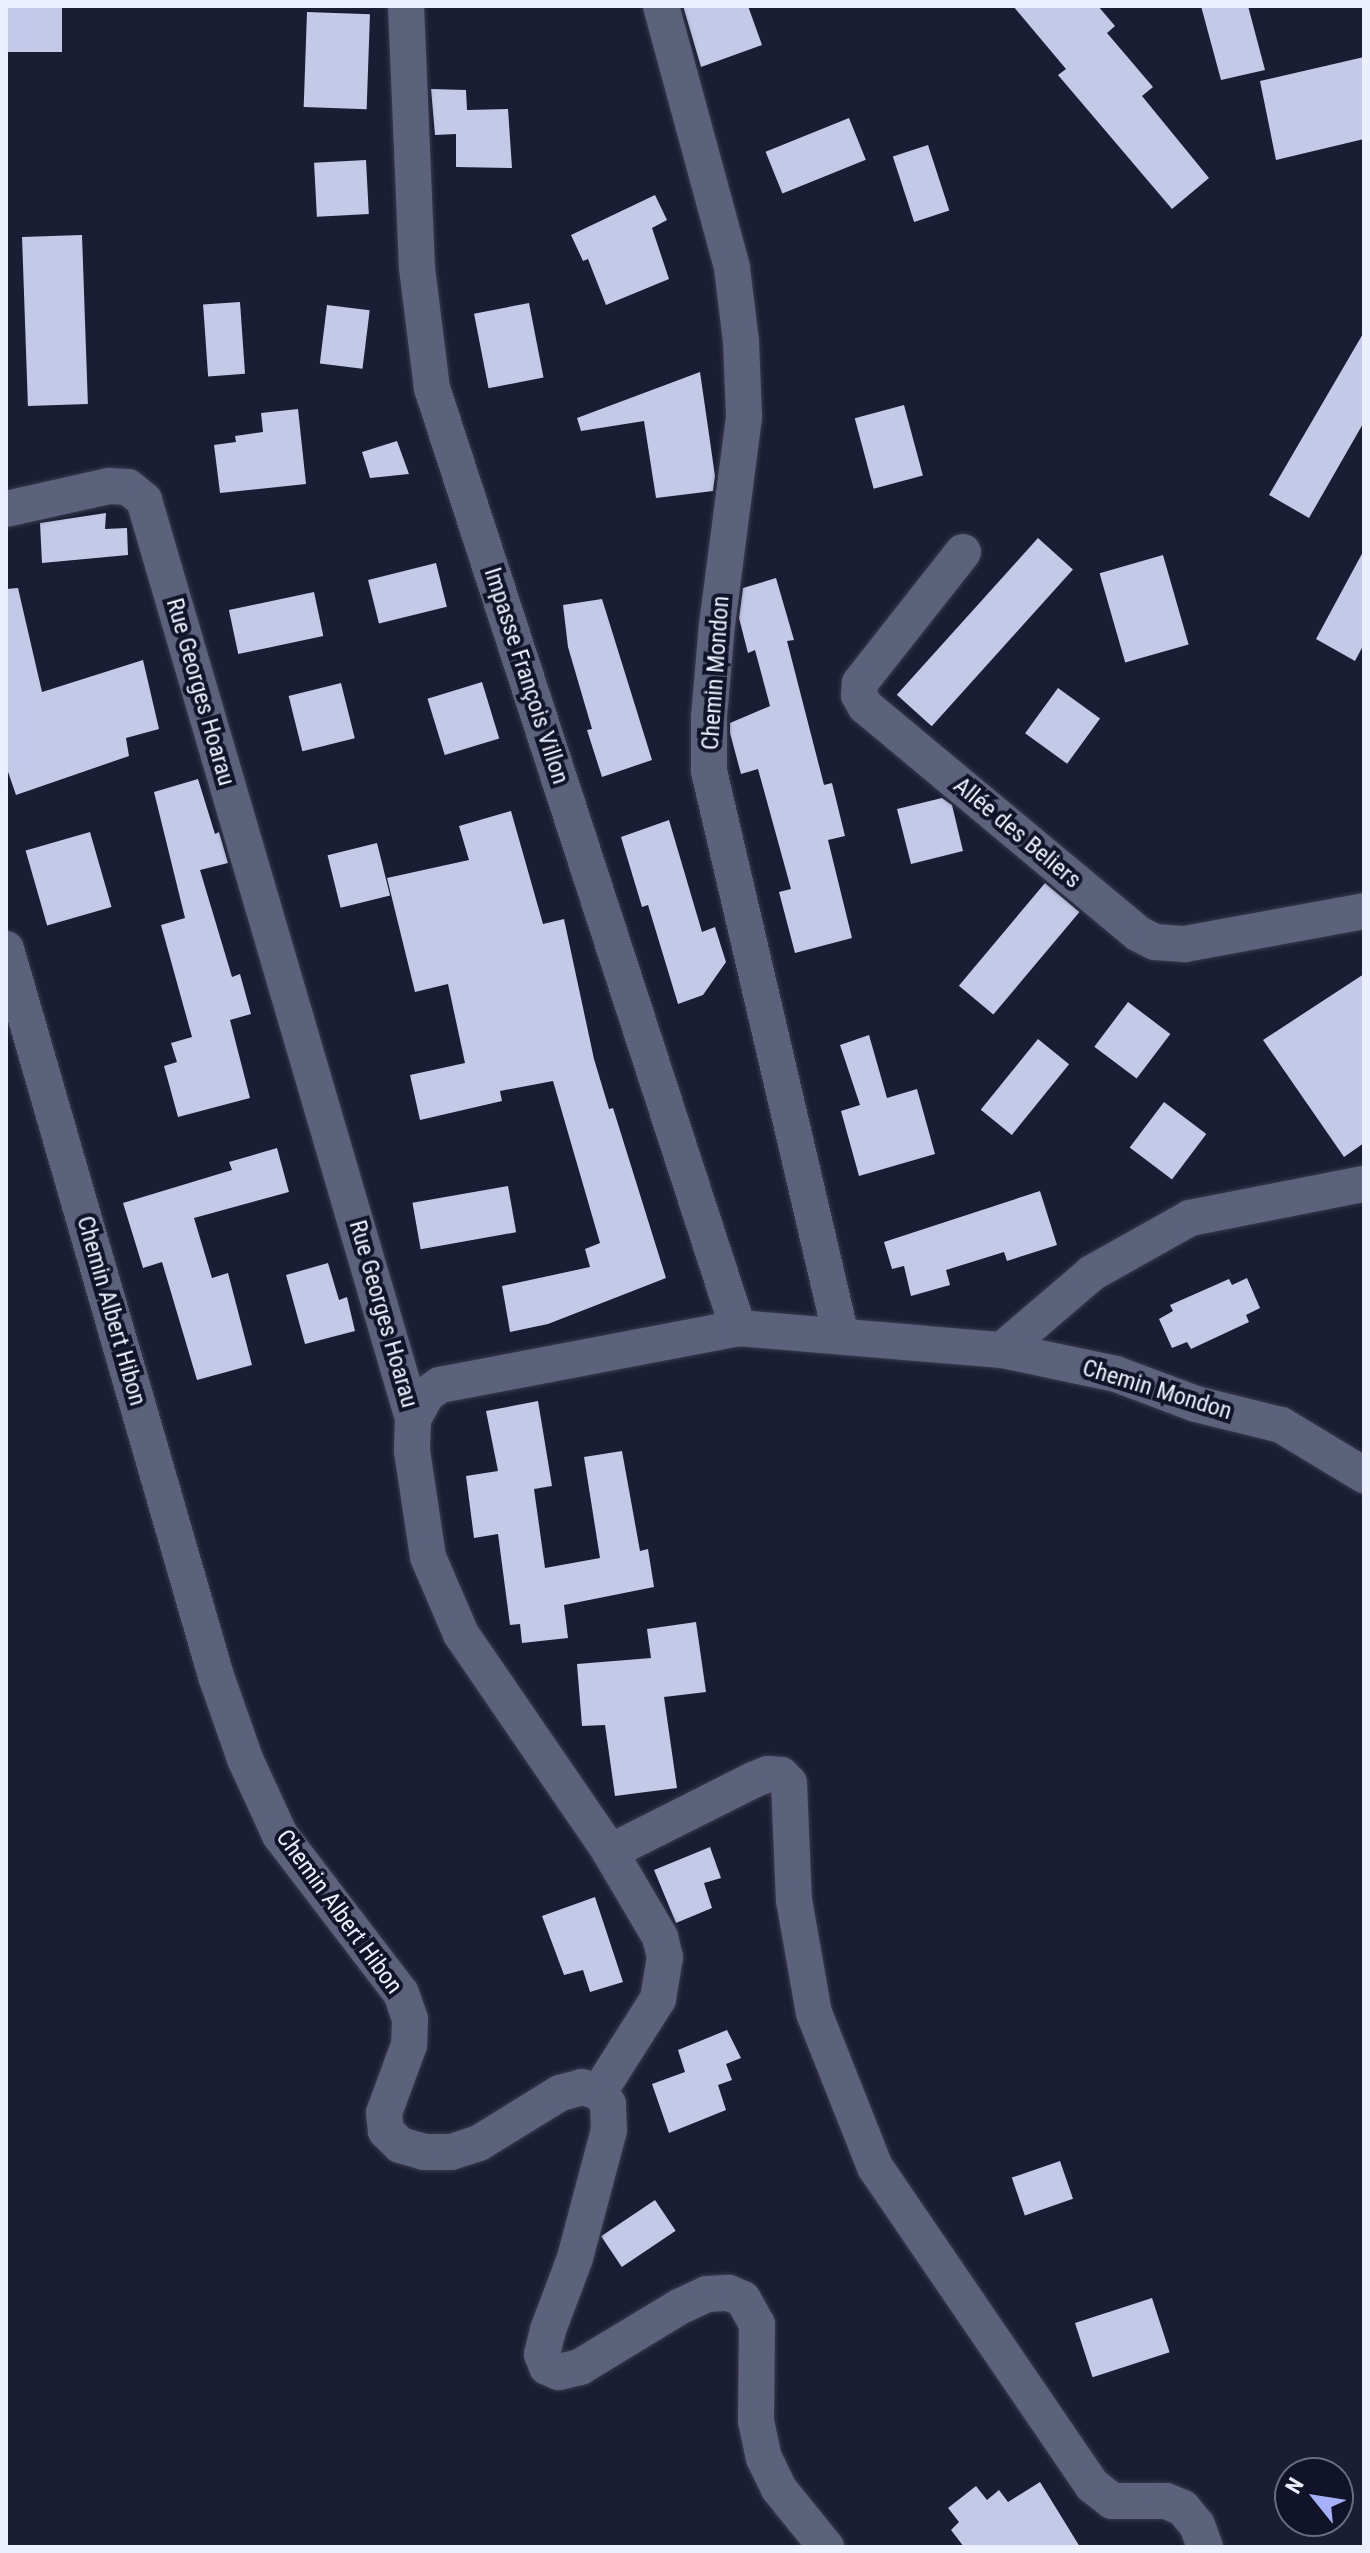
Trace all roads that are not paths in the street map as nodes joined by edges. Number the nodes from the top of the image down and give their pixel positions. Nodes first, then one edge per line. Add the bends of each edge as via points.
1 (406, 6) edge
2 (661, 6) edge
3 (6, 509) edge
4 (963, 552) dead end
5 (1364, 911) edge
6 (6, 949) edge
7 (1364, 1184) edge
8 (738, 1328) junction
9 (841, 1336) junction
10 (1002, 1350) junction
11 (413, 1419) junction
12 (1364, 1475) edge
13 (610, 1852) junction
14 (599, 2092) junction
15 (826, 2547) edge
16 (1205, 2547) edge

1 - 8 street, Impasse François Villon via 417,268 432,388
2 - 9 street, Chemin Mondon via 732,268 741,341 744,417 717,624 709,771
3 - 11 street, Rue Georges Hoarau via 109,486 128,487 144,500
4 - 5 street, Allée des Beliers via 860,683 865,706 1155,942 1185,944
6 - 14 street, Chemin Albert Hibon via 216,1676 245,1759 280,1835 401,1993 410,2019 409,2045 384,2113 386,2131 400,2145 451,2152 479,2143 560,2093 582,2087
7 - 10 street via 1190,1218 1092,1273
8 - 9 street, Chemin Mondon
8 - 11 street, Chemin Mondon via 440,1385 427,1394
9 - 10 street, Chemin Mondon
10 - 12 street, Chemin Mondon via 1116,1374 1196,1404 1281,1425
11 - 13 street, Rue Georges Hoarau via 419,1515 443,1598 478,1662
13 - 14 street, Rue Georges Hoarau via 660,1937 665,1967 658,1999
13 - 16 street via 768,1774 781,1775 789,1783 794,1900 814,2013 875,2167 1093,2486 1112,2501 1166,2501 1183,2508
14 - 15 street via 608,2104 609,2130 575,2258 548,2330 542,2354 547,2367 559,2372 580,2367 707,2294 729,2293 743,2299 757,2324 756,2421 764,2458 779,2489

